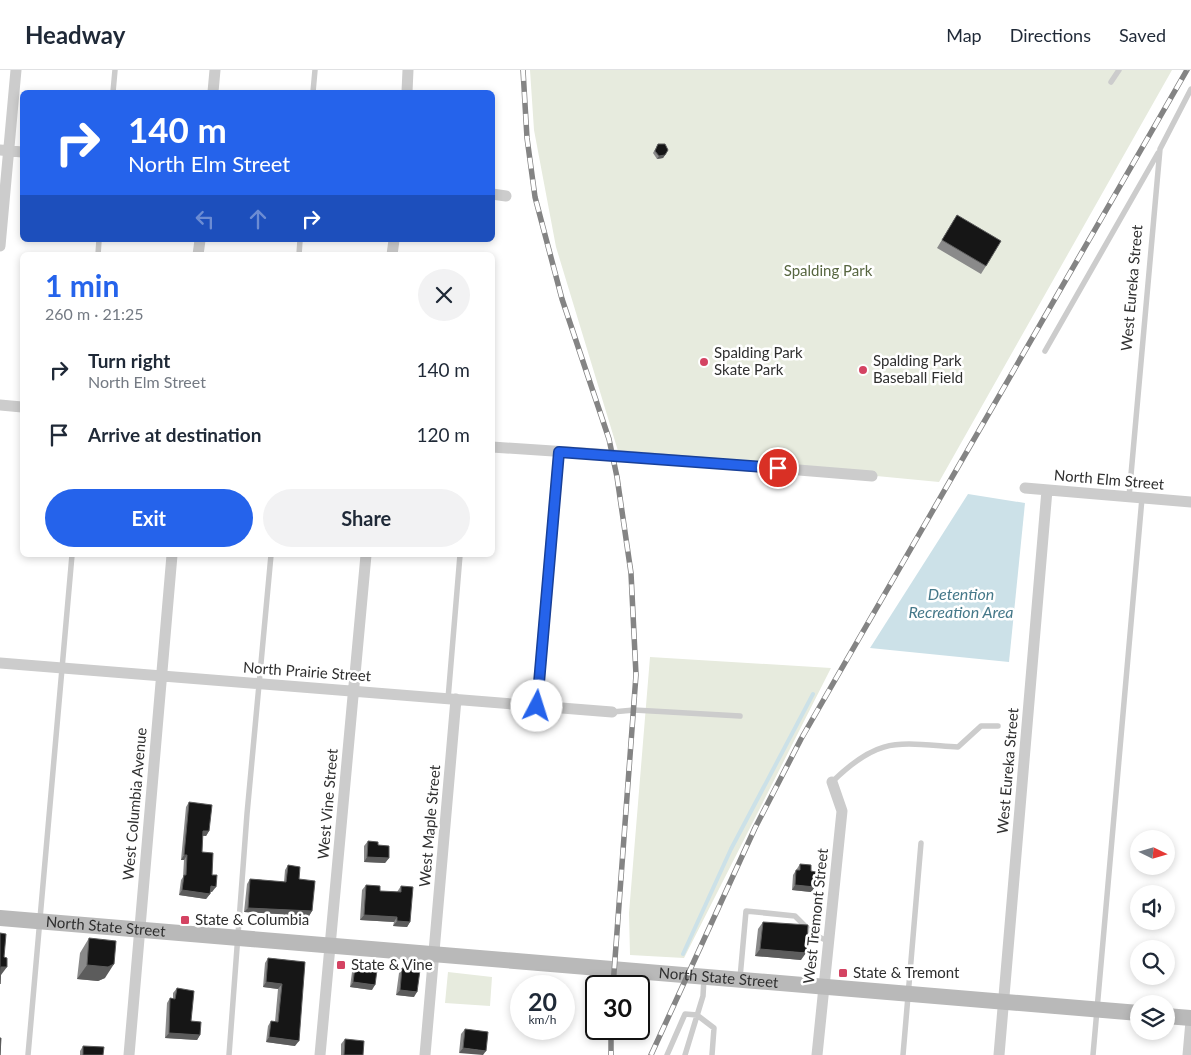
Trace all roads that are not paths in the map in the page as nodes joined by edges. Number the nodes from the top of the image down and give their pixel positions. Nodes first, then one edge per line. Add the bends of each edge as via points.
1 (16, 70) edge
2 (115, 70) edge
3 (215, 70) edge
4 (315, 70) edge
5 (408, 70) edge
6 (1119, 70) edge
7 (1111, 82) dead end
8 (1191, 89) edge
9 (113, 90) edge
10 (213, 90) edge
11 (313, 90) edge
12 (406, 90) edge
13 (1160, 149) junction
14 (4, 151) edge
15 (20, 152) edge
16 (495, 194) edge
17 (506, 196) dead end
18 (0, 246) edge
19 (1045, 351) dead end
20 (0, 405) edge
21 (20, 407) edge
22 (495, 447) edge
23 (559, 452) junction
24 (872, 476) dead end
25 (1025, 488) dead end
26 (1047, 490) junction
27 (1129, 497) junction
28 (1142, 498) junction
29 (1191, 502) edge
30 (72, 557) edge
31 (172, 557) edge
32 (271, 557) edge
33 (366, 557) edge
34 (460, 557) edge
35 (0, 662) edge
36 (62, 668) junction
37 (161, 676) junction
38 (259, 684) junction
39 (354, 691) junction
40 (452, 699) junction
41 (537, 706) junction
42 (612, 712) joint
43 (740, 716) dead end
44 (998, 726) dead end
45 (832, 782) joint
46 (921, 844) dead end
47 (0, 918) edge
48 (40, 921) junction
49 (140, 930) junction
50 (237, 938) junction
51 (828, 941) junction
52 (330, 945) junction
53 (434, 955) junction
54 (704, 978) junction
55 (739, 980) junction
56 (823, 987) junction
57 (908, 994) junction
58 (1003, 1002) junction
59 (1096, 1010) junction
60 (1130, 1013) edge
61 (697, 1015) junction
62 (1175, 1017) edge
63 (1191, 1019) edge
64 (28, 1055) edge
65 (129, 1055) edge
66 (229, 1055) edge
67 (320, 1055) edge
68 (425, 1055) edge
69 (667, 1055) edge
70 (685, 1055) edge
71 (712, 1055) edge
72 (817, 1055) edge
73 (903, 1055) edge
74 (999, 1055) edge
75 (1093, 1055) edge
76 (1188, 1055) edge

1 - 14 street
2 - 9 lane
3 - 10 street
4 - 11 lane
5 - 12 street
6 - 7 lane
8 - 13 lane, West Eureka Street
13 - 19 lane
13 - 27 lane, West Eureka Street
14 - 15 street
14 - 18 street
16 - 17 street
20 - 21 street
22 - 23 street
23 - 24 street
23 - 41 street
25 - 26 street, North Elm Street
26 - 27 street, North Elm Street
26 - 58 street, West Eureka Street
27 - 28 street, North Elm Street
28 - 29 street, North Elm Street
28 - 59 lane
30 - 36 lane
31 - 37 street, West Columbia Avenue
32 - 38 lane
33 - 39 street, West Vine Street
34 - 40 lane
35 - 36 street, North Prairie Street
36 - 37 street, North Prairie Street
36 - 48 lane
37 - 38 street, North Prairie Street
37 - 49 street, West Columbia Avenue
38 - 39 street, North Prairie Street
38 - 50 lane
39 - 40 street, North Prairie Street
39 - 52 street, West Vine Street
40 - 41 street, North Prairie Street
40 - 53 street, West Maple Street
41 - 42 street, North Prairie Street
42 - 43 lane via 634,710
44 - 45 lane via 981,726 958,747 890,744 867,752
45 - 51 street, West Tremont Street via 842,810
46 - 57 lane
47 - 48 main road, North State Street
48 - 49 main road, North State Street
48 - 64 lane
49 - 50 main road, North State Street
49 - 65 street, West Columbia Avenue
50 - 52 main road, North State Street
50 - 66 lane
51 - 55 lane via 814,935 795,916 746,911
51 - 56 street, West Tremont Street
52 - 53 main road, North State Street
52 - 67 street, West Vine Street
53 - 54 main road, North State Street
53 - 68 street, West Maple Street
54 - 55 main road, North State Street
54 - 61 lane
55 - 56 main road, North State Street
56 - 57 main road, North State Street
56 - 72 street, West Tremont Street
57 - 58 main road, North State Street
57 - 73 lane
58 - 59 main road, North State Street
58 - 74 street, West Eureka Street
59 - 60 main road, North State Street
59 - 75 lane
61 - 69 lane via 685,1014
61 - 70 lane
61 - 71 lane via 714,1028
62 - 63 main road
63 - 76 street

